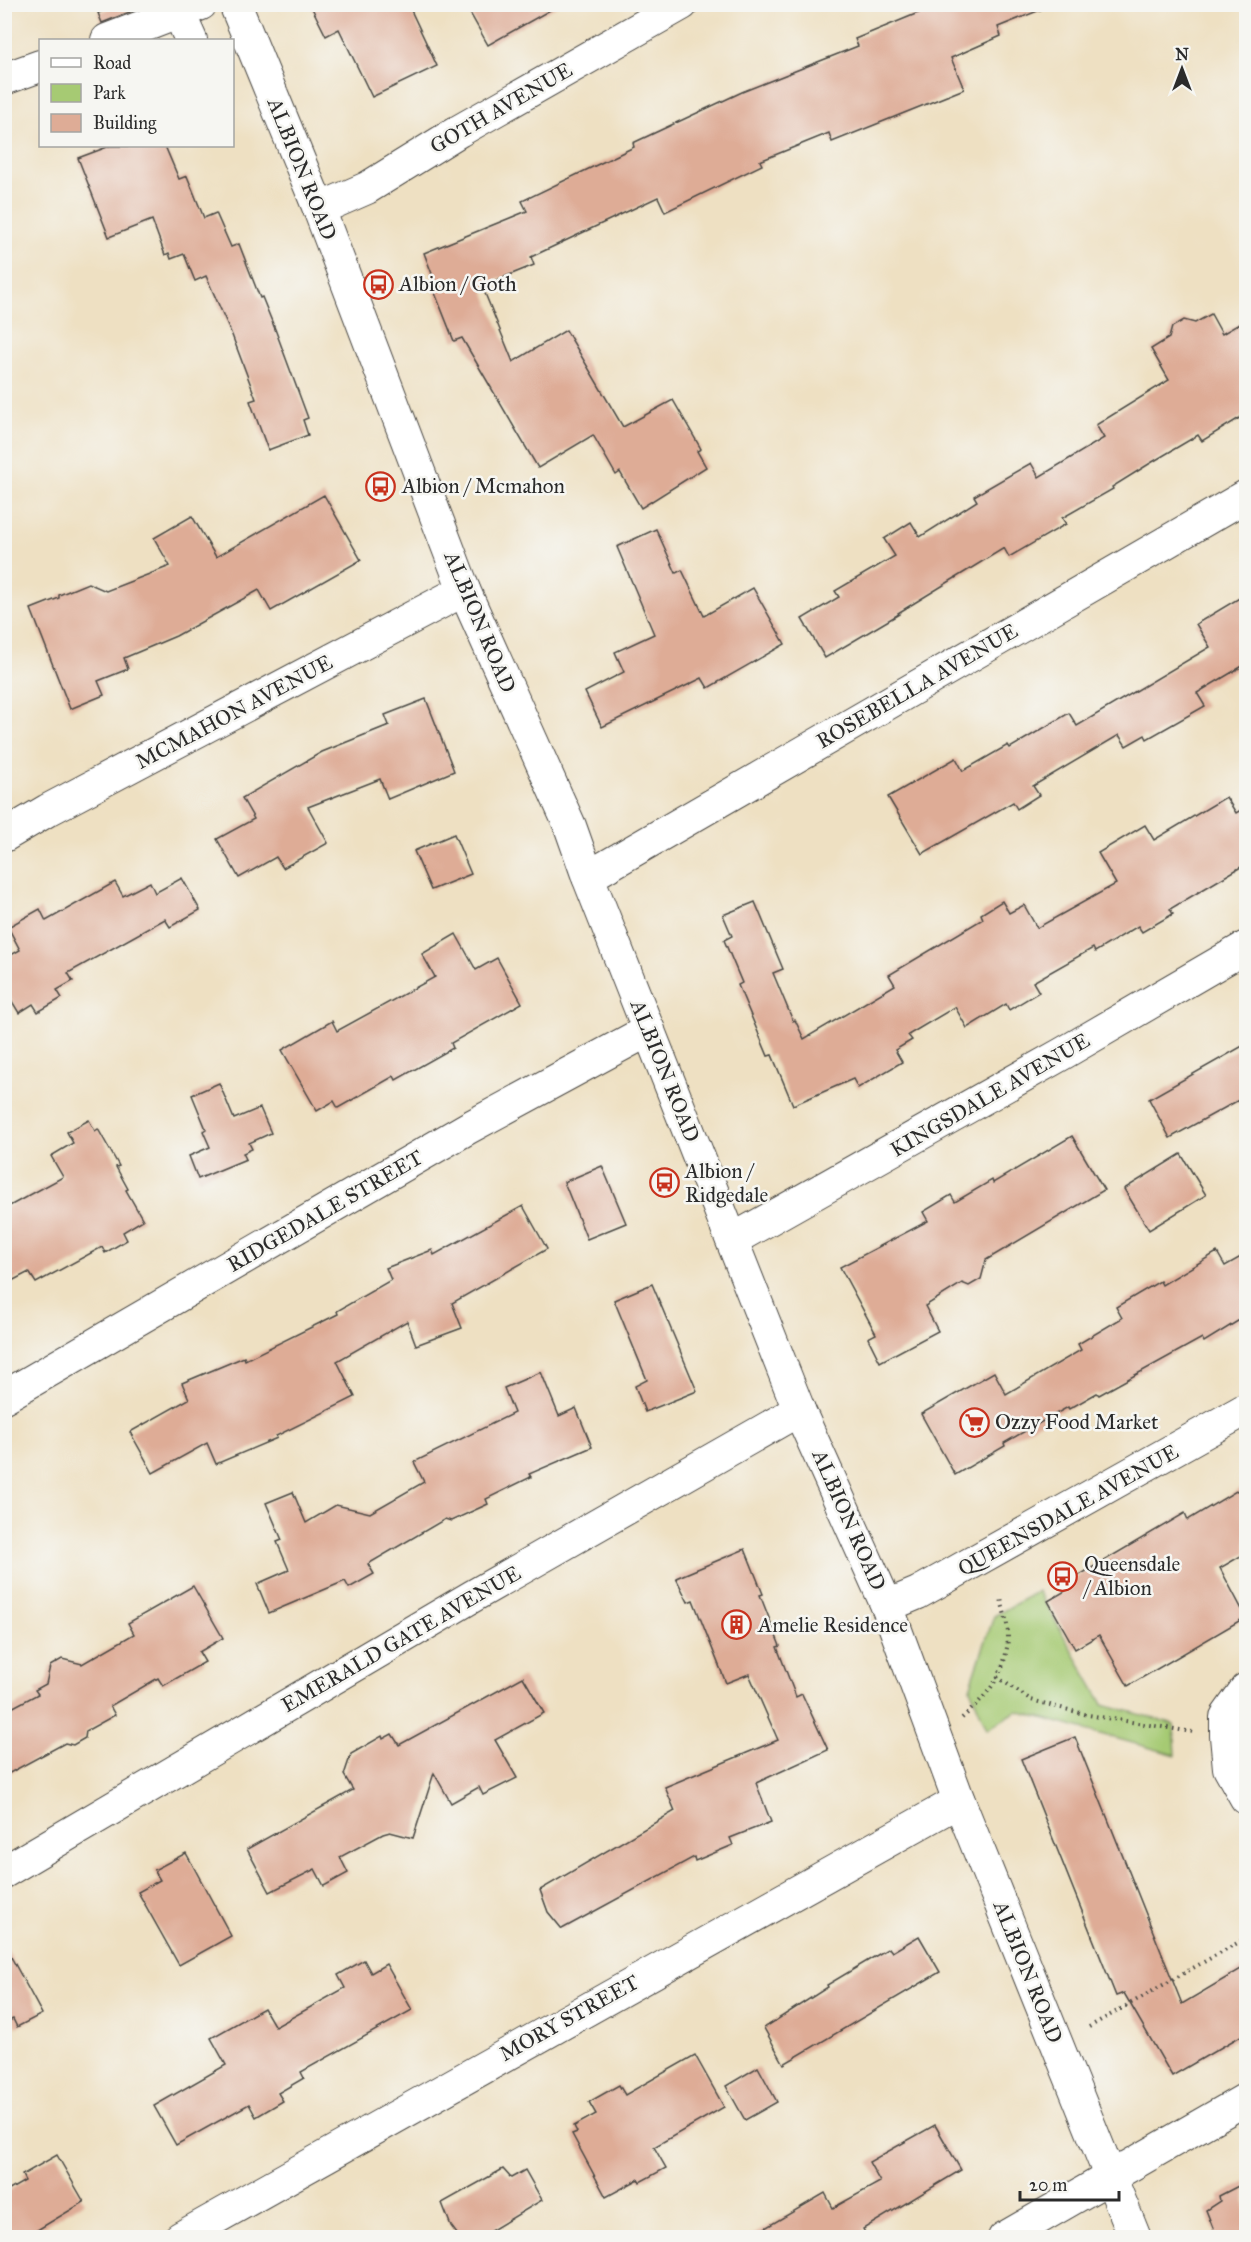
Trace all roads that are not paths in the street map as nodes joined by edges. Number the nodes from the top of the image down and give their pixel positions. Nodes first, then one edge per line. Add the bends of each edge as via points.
1 (235, 4) edge
2 (682, 4) edge
3 (187, 16) edge
4 (110, 39) edge
5 (39, 66) edge
6 (4, 79) edge
7 (319, 210) junction
8 (1246, 496) edge
9 (464, 590) junction
10 (4, 836) edge
11 (588, 877) junction
12 (1246, 947) edge
13 (648, 1030) junction
14 (732, 1240) junction
15 (4, 1397) edge
16 (799, 1410) junction
17 (1246, 1410) edge
18 (887, 1606) junction
19 (1246, 1689) edge
20 (1246, 1797) edge
21 (959, 1800) junction
22 (4, 1872) edge
23 (1246, 2099) edge
24 (1110, 2176) junction
25 (180, 2238) edge
26 (1004, 2238) edge
27 (1134, 2238) edge

1 - 7 street, ALBION ROAD
2 - 7 street, GOTH AVENUE via 459,131 368,188
3 - 4 street
5 - 6 street
7 - 9 street, ALBION ROAD
8 - 11 street, ROSEBELLA AVENUE
9 - 10 street, MCMAHON AVENUE
9 - 11 street, ALBION ROAD via 570,826
11 - 13 street, ALBION ROAD
12 - 14 street, KINGSDALE AVENUE
13 - 14 street, ALBION ROAD
13 - 15 street, RIDGEDALE STREET via 468,1128
14 - 16 street, ALBION ROAD
16 - 18 street, ALBION ROAD
16 - 22 street, EMERALD GATE AVENUE
17 - 18 street, QUEENSDALE AVENUE via 918,1593
18 - 21 street, ALBION ROAD
19 - 20 street via 1226,1717 1229,1768
21 - 24 street, ALBION ROAD
21 - 25 street, MORY STREET
23 - 24 street
24 - 26 street
24 - 27 street, ALBION ROAD

